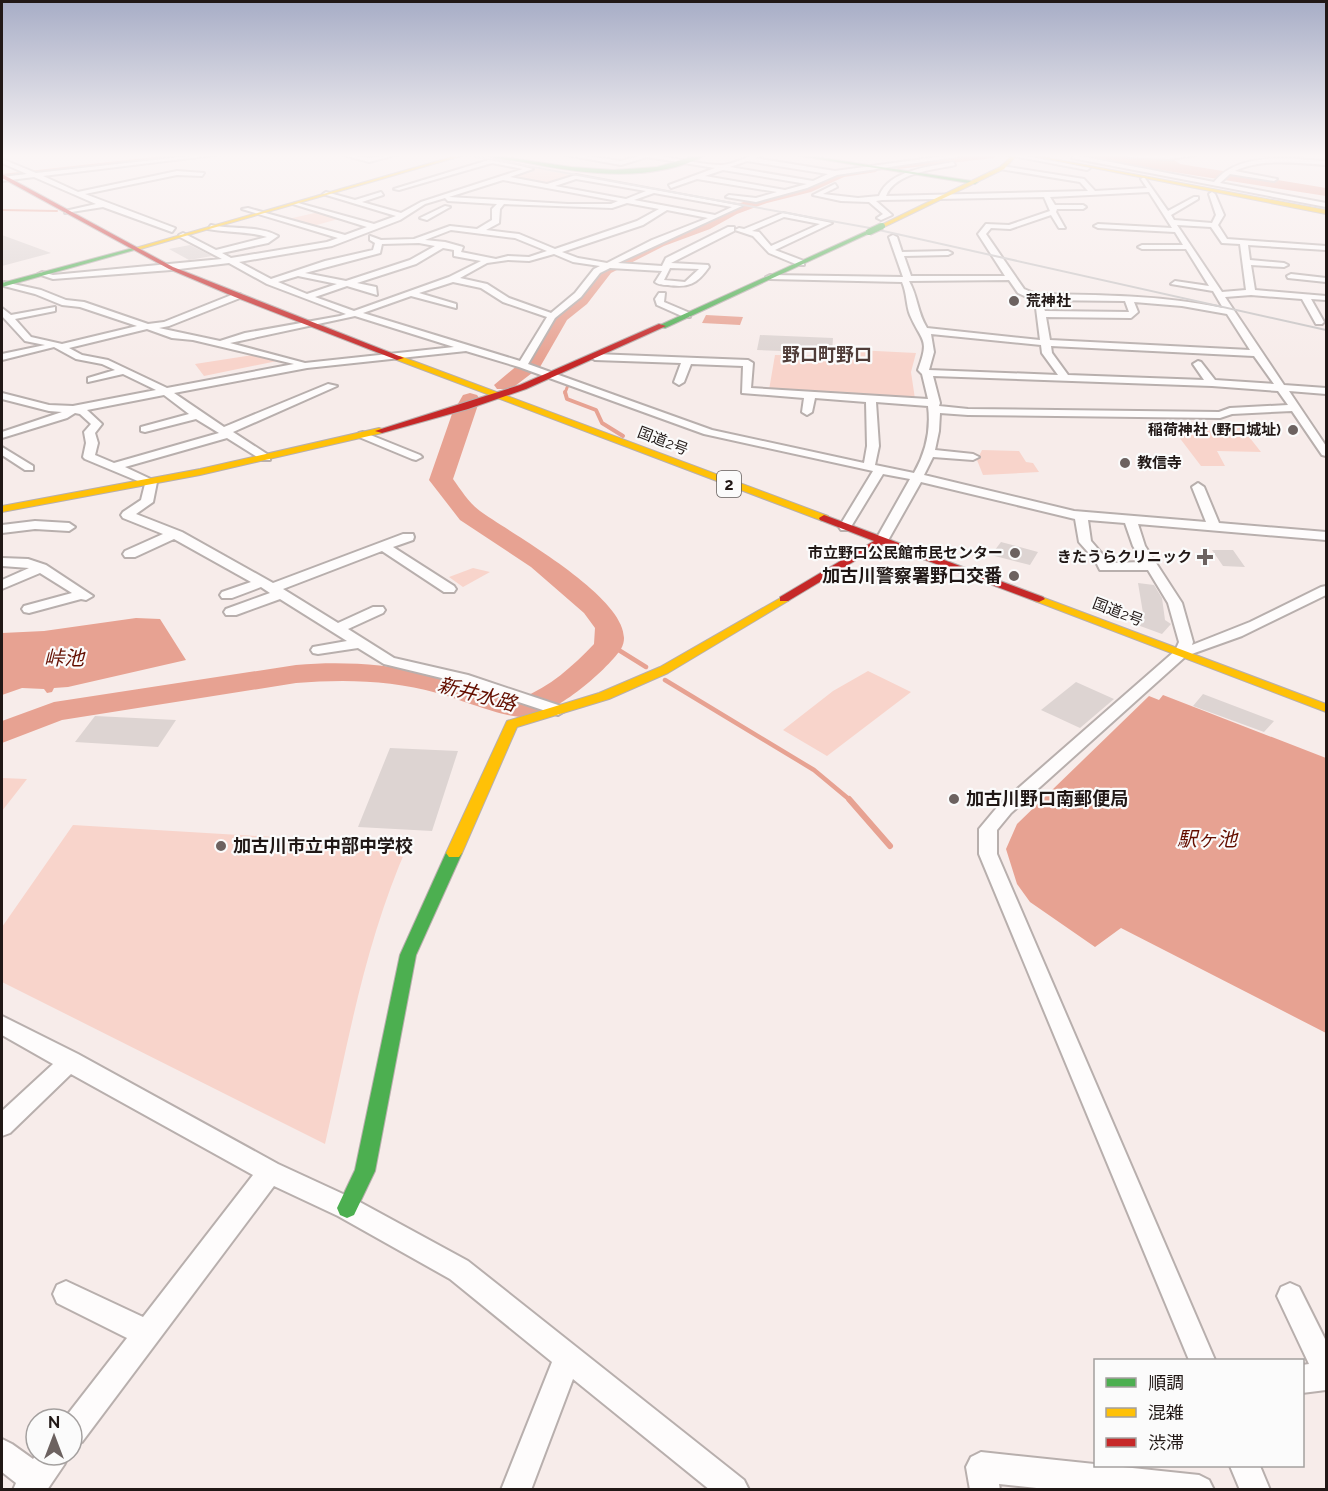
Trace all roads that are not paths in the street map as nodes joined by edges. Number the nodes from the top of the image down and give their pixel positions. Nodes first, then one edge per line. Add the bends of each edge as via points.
1 (88, 224) edge
2 (154, 224) edge
3 (216, 224) edge
4 (229, 224) edge
5 (297, 224) edge
6 (364, 224) edge
7 (379, 224) edge
8 (393, 224) edge
9 (491, 224) edge
10 (638, 224) edge
11 (702, 224) edge
12 (706, 224) edge
13 (763, 224) edge
14 (827, 224) edge
15 (879, 224) edge
16 (1020, 224) edge
17 (1173, 224) edge
18 (1194, 224) edge
19 (1214, 225) joint
20 (372, 226) junction
21 (1098, 226) dead end
22 (603, 227) dead end
23 (731, 229) junction
24 (1177, 230) junction
25 (614, 231) junction
26 (746, 231) junction
27 (213, 232) junction
28 (475, 232) junction
29 (330, 233) junction
30 (183, 235) junction
31 (503, 235) junction
32 (343, 237) junction
33 (893, 237) dead end
34 (1142, 237) dead end
35 (308, 238) dead end
36 (1182, 239) junction
37 (415, 241) junction
38 (379, 242) junction
39 (481, 242) dead end
40 (286, 243) dead end
41 (130, 246) junction
42 (470, 246) dead end
43 (440, 247) junction
44 (1188, 247) junction
45 (1245, 248) junction
46 (460, 249) junction
47 (770, 249) junction
48 (1153, 249) dead end
49 (1326, 249) edge
50 (554, 250) junction
51 (1235, 250) dead end
52 (217, 252) junction
53 (1280, 252) dead end
54 (617, 253) dead end
55 (948, 253) dead end
56 (899, 254) junction
57 (273, 255) junction
58 (627, 255) junction
59 (234, 261) junction
60 (486, 261) junction
61 (127, 262) dead end
62 (801, 263) junction
63 (605, 265) junction
64 (1284, 265) dead end
65 (666, 267) junction
66 (171, 268) junction
67 (1246, 269) junction
68 (852, 270) dead end
69 (1261, 272) dead end
70 (298, 273) junction
71 (42, 274) junction
72 (85, 275) junction
73 (770, 277) junction
74 (906, 277) junction
75 (1012, 278) junction
76 (452, 279) junction
77 (1326, 280) edge
78 (4, 282) edge
79 (270, 282) junction
80 (347, 283) junction
81 (1175, 284) dead end
82 (78, 285) dead end
83 (1091, 287) dead end
84 (1218, 292) junction
85 (1251, 292) junction
86 (374, 293) dead end
87 (412, 294) junction
88 (237, 296) junction
89 (309, 296) junction
90 (1300, 296) junction
91 (1035, 297) junction
92 (1097, 297) junction
93 (1326, 298) edge
94 (646, 299) dead end
95 (1129, 299) junction
96 (1165, 301) junction
97 (453, 306) dead end
98 (52, 309) dead end
99 (1230, 312) junction
100 (145, 313) dead end
101 (355, 313) junction
102 (5, 314) edge
103 (1041, 314) junction
104 (1168, 314) dead end
105 (687, 315) junction
106 (552, 316) junction
107 (1319, 316) dead end
108 (124, 320) junction
109 (308, 324) junction
110 (144, 327) junction
111 (925, 332) junction
112 (220, 343) junction
113 (59, 346) junction
114 (1047, 348) junction
115 (470, 349) junction
116 (1024, 352) dead end
117 (298, 353) dead end
118 (1257, 353) junction
119 (391, 356) junction
120 (2, 357) edge
121 (595, 357) junction
122 (281, 358) junction
123 (687, 360) junction
124 (347, 361) junction
125 (1198, 364) dead end
126 (307, 365) junction
127 (522, 365) junction
128 (332, 370) dead end
129 (124, 371) junction
130 (927, 373) junction
131 (552, 376) junction
132 (1065, 378) junction
133 (92, 380) dead end
134 (679, 382) dead end
135 (1216, 384) junction
136 (1282, 388) junction
137 (328, 390) dead end
138 (165, 391) junction
139 (1326, 391) edge
140 (2, 396) edge
141 (810, 396) junction
142 (501, 397) junction
143 (1228, 399) dead end
144 (871, 400) junction
145 (935, 406) junction
146 (1296, 408) junction
147 (73, 409) junction
148 (807, 412) dead end
149 (197, 415) junction
150 (1309, 428) junction
151 (1326, 428) edge
152 (145, 429) dead end
153 (227, 433) junction
154 (2, 435) edge
155 (363, 435) junction
156 (928, 453) junction
157 (1326, 453) edge
158 (416, 457) dead end
159 (973, 457) dead end
160 (266, 458) junction
161 (113, 467) junction
162 (874, 468) junction
163 (916, 477) junction
164 (151, 482) junction
165 (1198, 487) dead end
166 (2, 509) edge
167 (1081, 515) junction
168 (1130, 520) junction
169 (1214, 526) junction
170 (69, 527) dead end
171 (845, 527) junction
172 (2, 529) edge
173 (174, 534) junction
174 (1326, 536) edge
175 (408, 537) dead end
176 (881, 541) junction
177 (384, 547) junction
178 (130, 554) dead end
179 (2, 562) edge
180 (1152, 566) junction
181 (41, 568) junction
182 (2, 585) edge
183 (438, 586) dead end
184 (271, 588) junction
185 (1326, 590) edge
186 (227, 595) dead end
187 (29, 609) dead end
188 (378, 610) dead end
189 (231, 612) dead end
190 (338, 628) junction
191 (362, 643) junction
192 (318, 650) dead end
193 (1181, 653) junction
194 (1326, 708) edge
195 (558, 710) junction
196 (2, 1025) edge
197 (70, 1061) junction
198 (2, 1125) edge
199 (270, 1172) junction
200 (347, 1208) junction
201 (66, 1294) dead end
202 (1290, 1296) dead end
203 (147, 1333) junction
204 (568, 1357) junction
205 (1202, 1359) edge
206 (1326, 1369) edge
207 (1326, 1376) edge
208 (1304, 1378) edge
209 (84, 1416) edge
210 (2, 1454) edge
211 (45, 1467) edge
212 (1245, 1467) edge
213 (32, 1484) edge
214 (516, 1490) edge
215 (734, 1490) edge
216 (985, 1490) edge
217 (1198, 1490) edge
218 (1255, 1490) edge

1 - 41 main road, 国道2号 / 2
2 - 30 street
3 - 30 main road
4 - 27 main road
5 - 29 street
6 - 20 street
7 - 20 street
8 - 38 street via 371,236
9 - 28 street
10 - 25 street
11 - 58 street
12 - 23 street
13 - 26 street
14 - 47 street
15 - 62 main road, bridge
16 - 75 street via 989,226 982,234
17 - 24 street
18 - 19 street
19 - 45 street via 1225,241
20 - 32 street
21 - 24 street
22 - 25 street
23 - 26 street
23 - 65 street via 669,261
24 - 36 street
25 - 50 street
26 - 47 street via 756,234
27 - 30 main road
27 - 52 street via 251,230 274,236
28 - 31 street
28 - 37 street via 450,228
28 - 43 street
29 - 32 street
29 - 35 street
30 - 41 main road
30 - 52 street
31 - 39 street
31 - 50 street via 522,237
32 - 57 street via 329,244
33 - 56 street
34 - 36 street
36 - 44 street
37 - 38 street
37 - 43 street
38 - 70 street via 377,251
40 - 57 street via 262,250
41 - 66 main road, 国道2号 / 2
41 - 71 main road
41 - 78 main road
42 - 46 street
43 - 46 street
43 - 80 street via 413,262
44 - 48 street
44 - 84 street via 1192,260
45 - 49 street
45 - 51 street
45 - 53 street
45 - 67 street
46 - 60 street via 457,254
47 - 62 street
50 - 60 street via 527,259
50 - 63 street via 572,262
52 - 59 street
54 - 58 street
55 - 56 street
56 - 74 street
57 - 59 street
58 - 63 street
59 - 66 street
59 - 79 street
60 - 76 street
61 - 72 street
62 - 73 main road
63 - 65 street
63 - 106 street
64 - 67 street
65 - 65 street via 659,282 688,284 694,283 705,267
66 - 72 street
66 - 88 main road, 国道2号 / 2
67 - 69 street
67 - 85 street
68 - 74 street
70 - 79 street
70 - 80 street
71 - 72 street
71 - 78 main road
72 - 82 street
73 - 74 street
73 - 105 main road
74 - 75 street
74 - 111 street via 914,314
75 - 91 street via 1021,291
76 - 87 street
76 - 106 street via 484,286
77 - 90 street via 1290,279
78 - 108 street via 65,303 81,300
79 - 89 street
80 - 86 street via 373,289 368,291
80 - 89 street
81 - 84 street
83 - 92 street
84 - 85 street
84 - 99 street
85 - 90 street via 1273,298
87 - 97 street
87 - 101 street
88 - 109 main road, 国道2号 / 2
88 - 110 street via 188,317
89 - 101 street
90 - 93 street
90 - 107 street
91 - 92 street
91 - 103 street
92 - 95 street
94 - 105 street via 661,297 660,303
95 - 96 street
95 - 103 street via 1134,312 1131,315
96 - 99 street via 1189,302
96 - 104 street
98 - 102 street
99 - 118 street
100 - 108 street
101 - 109 street
101 - 115 street
102 - 113 street via 28,339
103 - 114 street
105 - 121 main road
106 - 127 street
108 - 110 street
109 - 112 street
109 - 119 main road, 国道2号 / 2
110 - 112 street
110 - 113 street
111 - 114 street
111 - 130 street via 929,352 923,370
112 - 122 street
113 - 120 street
113 - 129 street via 79,357
114 - 116 street
114 - 118 street via 1118,343
114 - 132 street
115 - 119 street
115 - 127 street
117 - 122 street
118 - 136 street
119 - 124 street
119 - 142 main road, 国道2号 / 2
121 - 123 street
121 - 131 main road
122 - 126 street
123 - 134 street
123 - 141 street via 748,363 746,391
124 - 126 street
124 - 128 street
125 - 135 street
126 - 138 street
127 - 131 street
129 - 133 street
129 - 138 street
130 - 132 street
130 - 145 street
131 - 142 main road
131 - 162 street via 708,432
132 - 135 street
135 - 136 street
135 - 143 street
136 - 139 street
136 - 146 street
137 - 153 street
138 - 147 street
138 - 149 street
140 - 147 street via 49,408
141 - 144 street
141 - 148 street
142 - 155 main road
142 - 171 main road, 国道2号 / 2
144 - 145 street
144 - 162 street
145 - 146 street via 968,412 1220,415 1230,411
145 - 156 street via 934,435
146 - 150 street
147 - 154 street via 63,416
147 - 161 street via 84,412 97,424 89,432 89,457
149 - 152 street
149 - 153 street
150 - 151 street
150 - 157 street
153 - 160 street
153 - 161 street
155 - 158 street
155 - 160 main road
156 - 159 street
156 - 163 street
160 - 164 main road
161 - 164 street
162 - 163 street
162 - 171 street
163 - 167 street
163 - 176 street
164 - 166 main road
164 - 173 street via 147,502 127,515
165 - 169 street
167 - 168 street
167 - 180 street via 1084,542 1105,567
168 - 169 street
168 - 180 street via 1139,546
169 - 174 street
170 - 172 street via 37,522
171 - 176 main road, 国道2号 / 2
173 - 178 street
173 - 184 street
175 - 177 street
176 - 193 main road, 国道2号 / 2
176 - 195 main road via 664,670 604,696
177 - 183 street
177 - 184 street
179 - 181 street
180 - 193 street via 1175,603 1186,642
181 - 182 street
181 - 187 street via 84,595
184 - 186 street
184 - 189 street
184 - 190 street
185 - 193 street via 1226,639
188 - 190 street
190 - 191 street
191 - 192 street
191 - 195 street via 389,661 463,678
193 - 194 main road, 国道2号 / 2
193 - 205 street via 1005,809 988,829 988,854
195 - 200 main road via 512,724 408,955 365,1171
196 - 197 street
197 - 198 street
197 - 199 street
199 - 200 street
199 - 203 street
200 - 204 street via 459,1270
201 - 203 street
202 - 206 street
203 - 209 street
204 - 214 street
204 - 215 street
207 - 208 street
210 - 213 street
211 - 213 street
212 - 218 street
216 - 217 street via 981,1467

